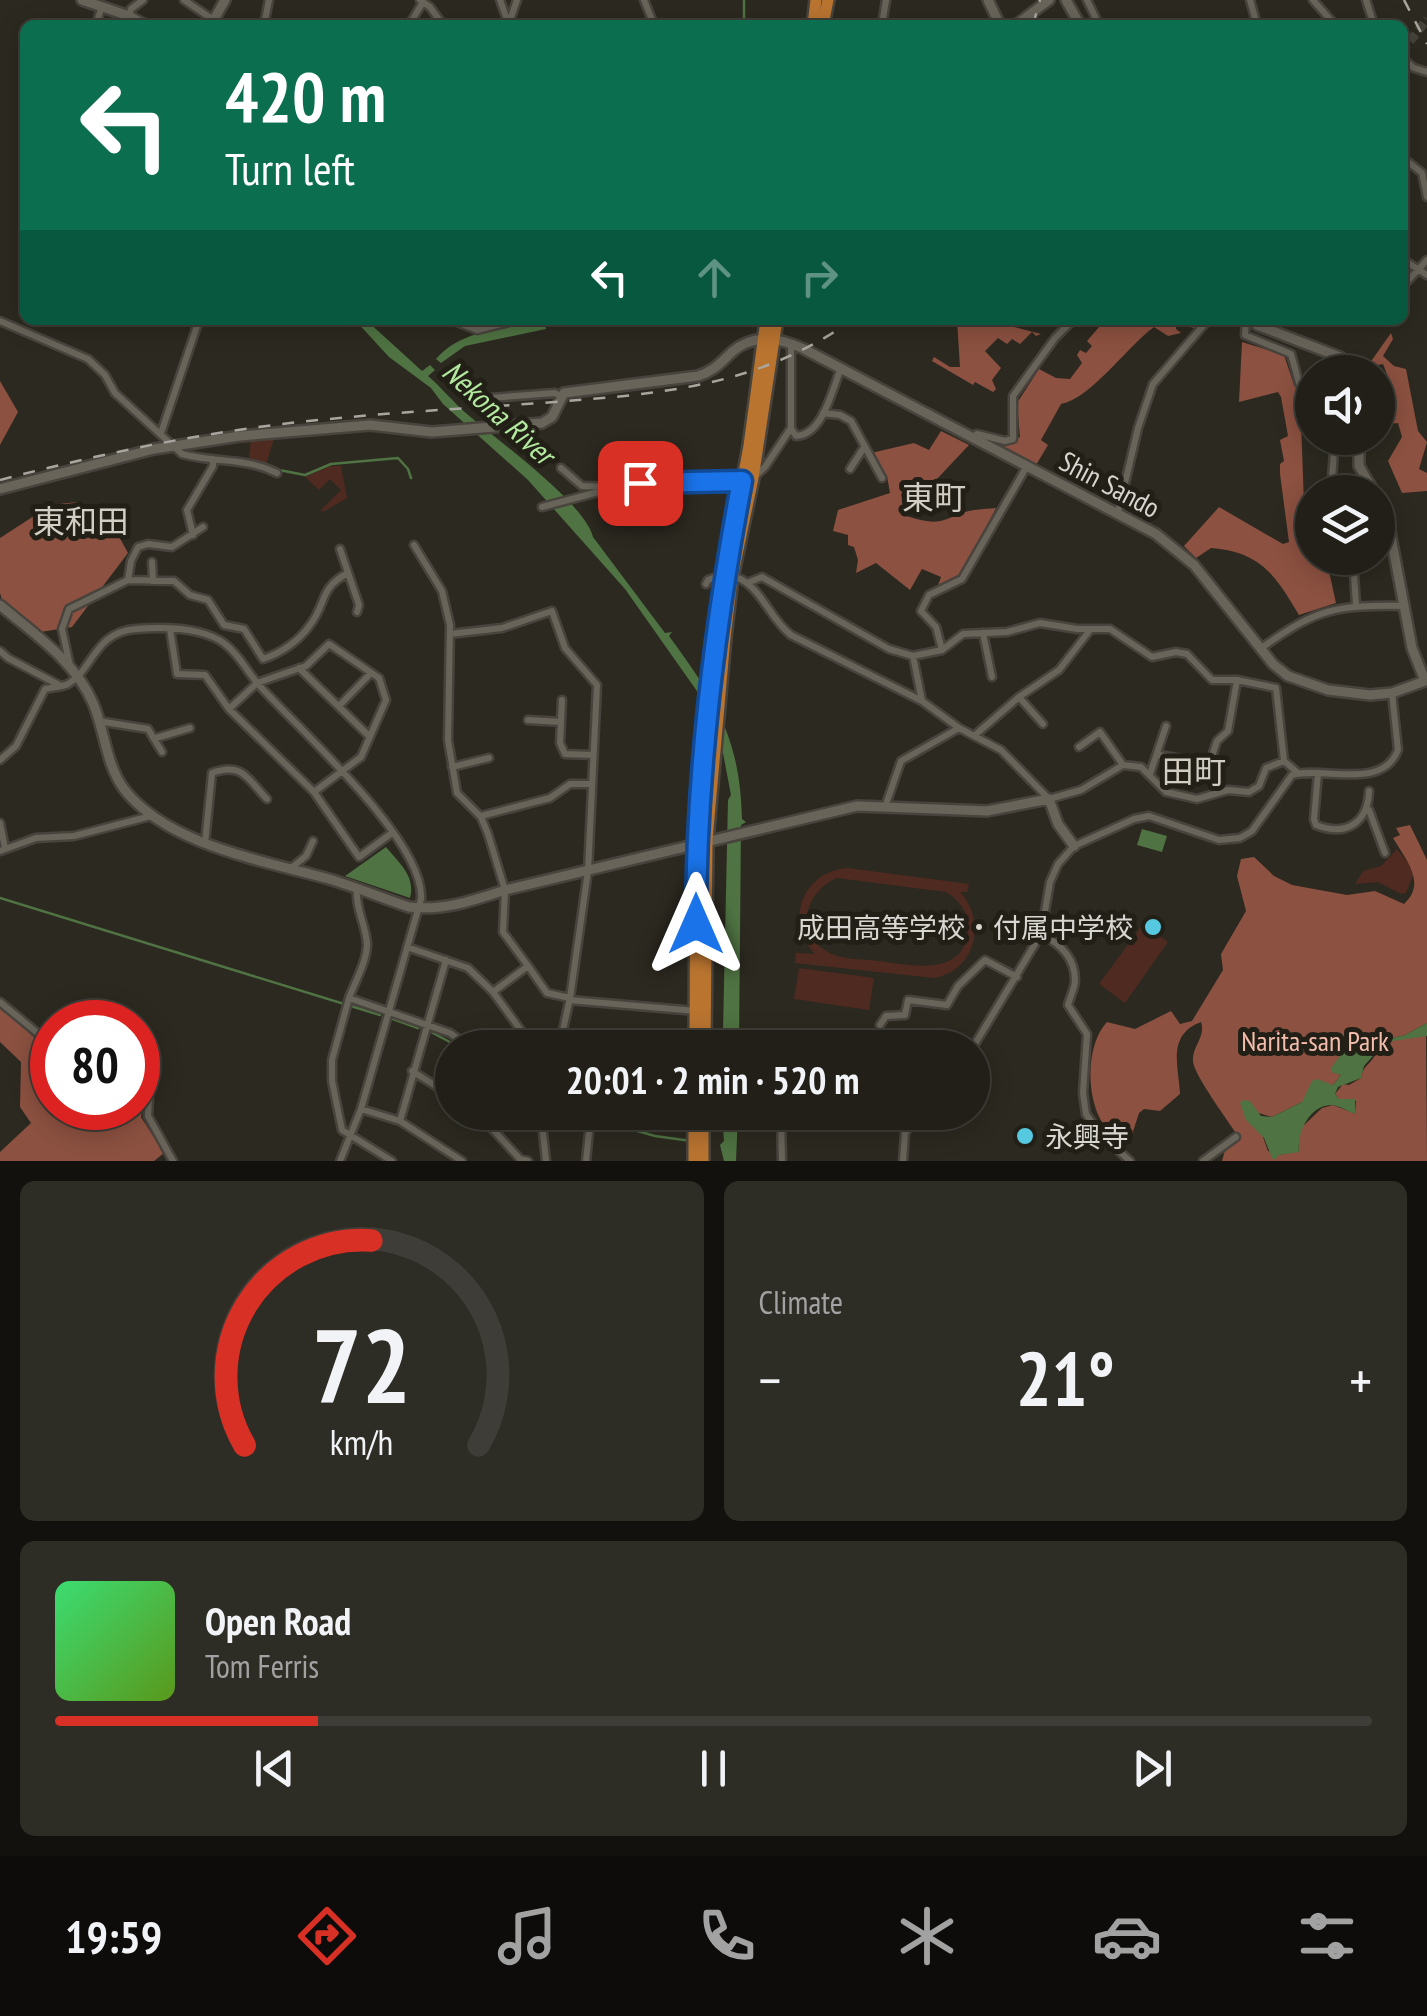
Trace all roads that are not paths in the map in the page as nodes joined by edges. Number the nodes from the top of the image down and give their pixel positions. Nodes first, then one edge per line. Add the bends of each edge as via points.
1 (82, 0) edge
2 (143, 0) edge
3 (184, 0) edge
4 (1036, 0) edge
5 (1049, 0) edge
6 (1313, 0) edge
7 (422, 1) edge
8 (100, 9) junction
9 (1032, 13) junction
10 (129, 16) junction
11 (97, 20) edge
12 (136, 20) edge
13 (211, 20) edge
14 (439, 20) edge
15 (1023, 20) edge
16 (1331, 20) edge
17 (1408, 162) edge
18 (1427, 197) edge
19 (1427, 260) edge
20 (1424, 272) edge
21 (0, 321) edge
22 (197, 325) edge
23 (464, 325) edge
24 (497, 325) edge
25 (767, 325) edge
26 (775, 325) edge
27 (1068, 325) edge
28 (1204, 325) edge
29 (1246, 325) edge
30 (1258, 326) dead end
31 (768, 339) junction
32 (791, 343) junction
33 (1332, 355) edge
34 (1295, 367) edge
35 (841, 368) junction
36 (560, 396) junction
37 (490, 398) dead end
38 (823, 413) junction
39 (791, 428) junction
40 (161, 433) junction
41 (972, 438) junction
42 (173, 446) junction
43 (864, 448) junction
44 (213, 459) junction
45 (1027, 466) junction
46 (562, 468) dead end
47 (850, 469) dead end
48 (277, 472) dead end
49 (882, 478) dead end
50 (748, 480) junction
51 (612, 488) junction
52 (0, 489) edge
53 (542, 507) dead end
54 (1118, 514) junction
55 (204, 527) dead end
56 (193, 535) junction
57 (414, 545) dead end
58 (340, 549) dead end
59 (1395, 554) edge
60 (152, 562) dead end
61 (348, 574) junction
62 (1354, 575) edge
63 (728, 577) junction
64 (128, 580) junction
65 (153, 581) junction
66 (747, 583) junction
67 (706, 584) dead end
68 (0, 605) edge
69 (1356, 605) junction
70 (1406, 606) junction
71 (357, 612) dead end
72 (170, 629) junction
73 (1091, 629) junction
74 (984, 632) junction
75 (450, 634) junction
76 (1260, 649) junction
77 (0, 650) edge
78 (942, 650) junction
79 (913, 656) junction
80 (299, 668) junction
81 (73, 671) junction
82 (370, 674) junction
83 (1288, 676) junction
84 (992, 678) dead end
85 (1237, 680) junction
86 (1426, 681) edge
87 (257, 683) junction
88 (60, 685) junction
89 (1276, 688) junction
90 (1392, 693) junction
91 (1019, 697) junction
92 (562, 700) dead end
93 (922, 701) junction
94 (340, 706) junction
95 (229, 710) junction
96 (528, 720) dead end
97 (98, 721) junction
98 (561, 722) junction
99 (1044, 724) dead end
100 (1166, 726) dead end
101 (190, 728) dead end
102 (958, 728) junction
103 (369, 736) junction
104 (974, 736) junction
105 (156, 738) junction
106 (1079, 747) dead end
107 (162, 752) dead end
108 (593, 754) junction
109 (1159, 755) junction
110 (489, 758) dead end
111 (0, 760) edge
112 (1284, 762) junction
113 (1123, 765) junction
114 (452, 767) junction
115 (344, 769) junction
116 (1298, 773) junction
117 (1318, 773) junction
118 (1150, 774) junction
119 (592, 784) junction
120 (1369, 790) dead end
121 (314, 792) junction
122 (266, 799) dead end
123 (1049, 799) junction
124 (886, 807) junction
125 (1368, 809) junction
126 (152, 815) junction
127 (481, 816) junction
128 (0, 822) edge
129 (392, 834) junction
130 (705, 835) junction
131 (313, 840) dead end
132 (205, 842) junction
133 (1074, 846) junction
134 (2, 849) edge
135 (1385, 853) dead end
136 (290, 869) junction
137 (588, 871) junction
138 (357, 889) junction
139 (505, 890) junction
140 (418, 908) junction
141 (1041, 934) junction
142 (407, 947) junction
143 (446, 960) junction
144 (528, 966) junction
145 (1016, 977) junction
146 (493, 992) junction
147 (349, 999) junction
148 (569, 999) junction
149 (0, 1002) edge
150 (387, 1010) junction
151 (696, 1012) junction
152 (426, 1024) junction
153 (880, 1024) dead end
154 (30, 1027) edge
155 (444, 1030) edge
156 (522, 1030) edge
157 (563, 1030) edge
158 (696, 1030) edge
159 (704, 1030) edge
160 (984, 1030) edge
161 (412, 1071) junction
162 (435, 1085) edge
163 (361, 1109) junction
164 (400, 1121) junction
165 (156, 1130) edge
166 (493, 1130) edge
167 (543, 1130) edge
168 (589, 1130) edge
169 (694, 1130) edge
170 (703, 1130) edge
171 (781, 1130) edge
172 (907, 1130) edge
173 (1236, 1137) dead end
174 (352, 1138) junction
175 (451, 1158) edge
176 (173, 1161) edge
177 (340, 1161) edge
178 (392, 1161) edge
179 (462, 1161) edge
180 (528, 1161) edge
181 (546, 1161) edge
182 (586, 1161) edge
183 (694, 1161) edge
184 (703, 1161) edge
185 (782, 1161) edge
186 (903, 1161) edge
187 (1130, 1161) edge
188 (1203, 1161) edge

1 - 8 street
2 - 10 street
3 - 13 street
4 - 9 street
5 - 9 street
6 - 16 street
7 - 14 street
8 - 10 street
8 - 11 street
9 - 15 street
10 - 12 street
17 - 18 street via 1422,173
19 - 20 street
21 - 40 street via 88,360
22 - 40 street
23 - 24 street
25 - 31 highway
26 - 31 highway
27 - 41 street via 1013,396 1013,438
28 - 54 street via 1153,384
29 - 34 street via 1245,335 1291,354
30 - 33 street
31 - 32 street, Shin Sando
31 - 36 street via 739,347 698,376
31 - 50 highway
32 - 35 street, Shin Sando
32 - 39 street
35 - 38 street
35 - 41 street, Shin Sando
36 - 37 street
36 - 42 street via 546,422 432,432 370,424
38 - 39 street via 806,434 796,436
38 - 43 street via 850,421
39 - 50 street
40 - 42 street
41 - 45 street, Shin Sando
42 - 44 street
42 - 52 street
43 - 47 street
43 - 49 street
44 - 48 street
44 - 56 street via 187,510
45 - 54 street, Shin Sando
45 - 78 street via 962,579 922,602
46 - 51 street via 582,486
50 - 51 street
50 - 63 highway
51 - 53 street
54 - 76 street, Shin Sando via 1182,554
55 - 56 street
56 - 64 street via 166,548 138,548
57 - 75 street via 442,591
58 - 61 street
59 - 70 street
60 - 65 street
61 - 65 street via 330,584 300,637 263,659 244,629 224,625 208,600 174,581
61 - 71 street
62 - 69 street
63 - 66 street
63 - 67 street
63 - 130 highway
64 - 65 street
64 - 81 street via 69,609 62,630
66 - 79 street via 762,578
66 - 93 street via 791,635
68 - 81 street
69 - 70 street
69 - 76 street via 1297,622
70 - 86 street via 1412,648
72 - 81 street via 134,628 111,636
72 - 87 street via 227,644
72 - 95 street via 177,674 205,675
73 - 74 street via 1040,623
73 - 85 street via 1110,629 1152,657 1186,654 1212,680
73 - 91 street via 1060,670
74 - 78 street via 963,634
74 - 84 street
75 - 108 street via 502,628 552,611 564,648 597,685
75 - 114 street
76 - 83 street, Shin Sando
77 - 88 street
78 - 79 street
79 - 93 street
80 - 82 street via 329,644
80 - 87 street
80 - 94 street
81 - 88 street via 68,684
81 - 97 street
82 - 94 street
82 - 103 street via 379,678 386,700
83 - 89 street
83 - 90 street, Shin Sando via 1354,695
85 - 89 street
85 - 109 street via 1228,731 1211,759
86 - 90 street
87 - 95 street
87 - 115 street
88 - 111 street via 46,689 16,746
89 - 112 street
90 - 117 street via 1396,757 1372,773
91 - 99 street
91 - 104 street
92 - 98 street
93 - 102 street
94 - 103 street
95 - 121 street
96 - 98 street
97 - 105 street via 140,726
97 - 126 street via 118,780
98 - 108 street via 565,754
100 - 109 street
101 - 105 street
102 - 104 street
102 - 124 street via 901,762
103 - 115 street via 361,757
104 - 123 street via 1011,757
105 - 107 street
106 - 113 street via 1100,732
108 - 119 street
109 - 118 street
110 - 114 street
112 - 116 street
112 - 118 street via 1266,768 1249,792 1197,798 1166,792
113 - 118 street
113 - 123 street via 1081,790
114 - 127 street via 459,796
115 - 121 street
115 - 129 street
116 - 117 street
116 - 133 street via 1240,838 1218,840 1148,816
117 - 125 street via 1316,825 1349,828
119 - 127 street via 570,784 550,798
119 - 137 street
120 - 125 street
121 - 129 street via 359,857
122 - 132 street via 238,768 212,773
123 - 124 street via 987,811
123 - 133 street
124 - 130 street via 857,806
125 - 135 street
126 - 132 street
126 - 134 street
127 - 139 street
128 - 134 street
129 - 140 street via 419,872
130 - 137 street
130 - 151 highway
130 - 159 highway
131 - 136 street
132 - 136 street
133 - 141 street via 1050,882
136 - 138 street
137 - 139 street
137 - 148 street
138 - 140 street
138 - 147 street via 367,942
139 - 140 street via 461,905
139 - 144 street via 503,932
140 - 142 street
141 - 145 street
141 - 187 street via 1063,946 1073,970 1068,1005 1087,1034 1086,1114
142 - 143 street
142 - 150 street
143 - 146 street via 468,968
143 - 152 street
144 - 146 street
144 - 148 street via 547,993
145 - 153 street via 984,960 946,1005 908,1000 905,1015 886,1016
145 - 160 street
146 - 156 street
147 - 150 street
147 - 174 street via 332,1081 342,1130
148 - 151 street
148 - 157 street
149 - 154 street
150 - 152 street
150 - 163 street
151 - 158 highway
152 - 155 street
152 - 161 street
161 - 162 street
161 - 164 street
163 - 164 street
163 - 174 street
164 - 175 street
165 - 176 street
166 - 180 street
167 - 181 street
168 - 182 street
169 - 183 highway
170 - 184 highway
171 - 185 street
172 - 186 street
173 - 188 street
174 - 177 street
174 - 178 street
175 - 179 street

